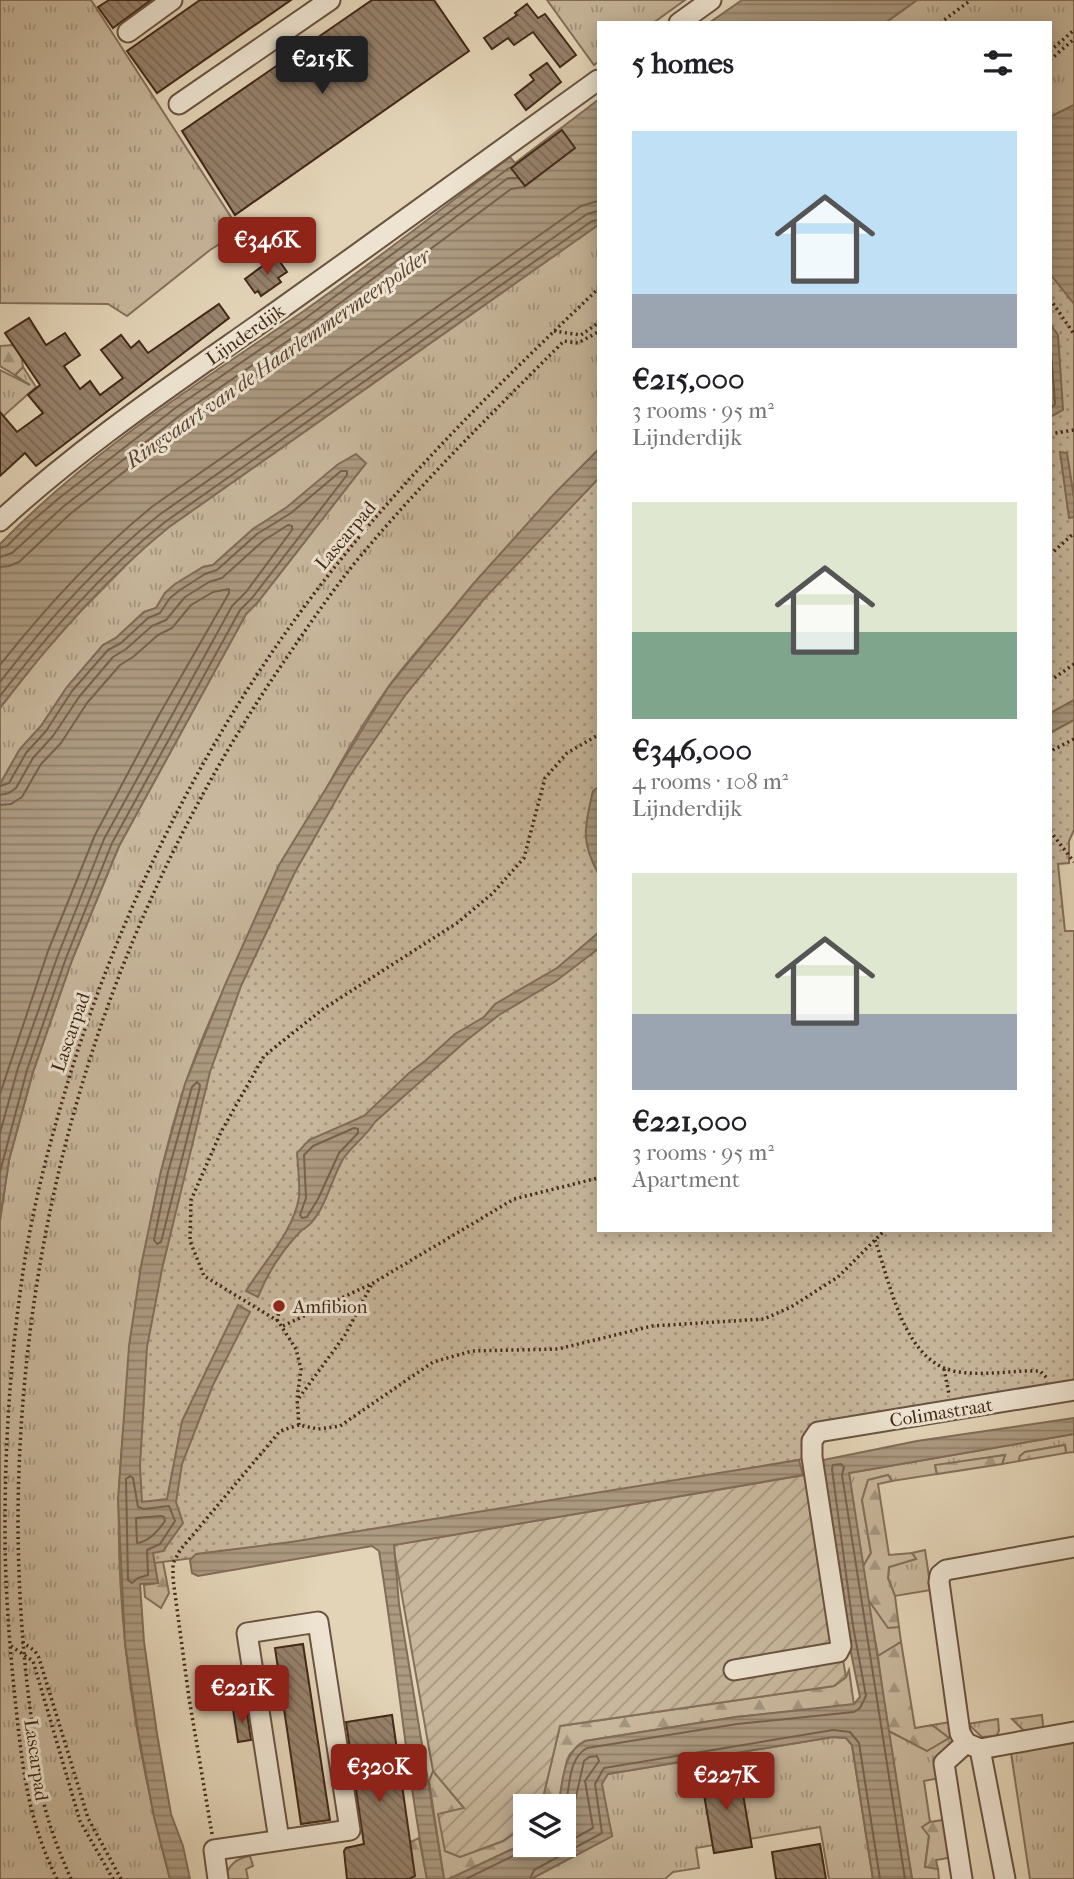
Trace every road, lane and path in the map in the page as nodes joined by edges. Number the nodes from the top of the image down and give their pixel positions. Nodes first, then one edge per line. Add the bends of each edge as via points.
1 (172, 0) edge
2 (330, 0) edge
3 (711, 0) edge
4 (971, 0) edge
5 (682, 21) edge
6 (943, 21) edge
7 (1074, 30) edge
8 (128, 32) dead end
9 (1074, 39) edge
10 (1052, 49) edge
11 (1052, 58) edge
12 (597, 81) edge
13 (179, 104) dead end
14 (597, 290) edge
15 (1052, 302) edge
16 (597, 324) edge
17 (554, 331) junction
18 (597, 333) edge
19 (572, 334) junction
20 (1074, 334) edge
21 (564, 341) junction
22 (1074, 430) edge
23 (1052, 434) edge
24 (0, 521) edge
25 (1074, 533) edge
26 (1052, 553) edge
27 (1074, 664) edge
28 (1052, 680) edge
29 (597, 736) edge
30 (1074, 739) edge
31 (1052, 752) edge
32 (1052, 834) edge
33 (1074, 862) edge
34 (597, 1178) edge
35 (883, 1232) edge
36 (875, 1240) junction
37 (373, 1283) junction
38 (280, 1306) dead end
39 (277, 1321) junction
40 (283, 1326) junction
41 (944, 1369) junction
42 (1067, 1392) edge
43 (297, 1399) junction
44 (953, 1410) junction
45 (299, 1424) junction
46 (1074, 1547) edge
47 (22, 1643) junction
48 (10, 1645) junction
49 (23, 1653) junction
50 (734, 1670) dead end
51 (1074, 1732) edge
52 (973, 1746) junction
53 (279, 1840) junction
54 (214, 1850) junction
55 (57, 1879) edge
56 (72, 1879) edge
57 (113, 1879) edge
58 (121, 1879) edge
59 (218, 1879) edge
60 (962, 1879) edge
61 (1005, 1879) edge

1 - 8 street
2 - 13 street
3 - 5 street
4 - 6 path
7 - 10 path
9 - 11 path
12 - 24 street, Lijnderdijk via 128,415
14 - 17 path, Lascarpad
15 - 20 path
16 - 19 path via 581,335
17 - 19 path
17 - 48 path, Lascarpad via 400,491 296,619 192,783 110,958 57,1116 22,1276 5,1451
18 - 21 path via 578,343
19 - 21 path
21 - 47 path via 410,500 307,627 204,789 123,963 71,1120 36,1281 19,1454
22 - 23 path
25 - 26 path
27 - 28 path
29 - 39 path via 567,753 545,778 524,858 492,894 457,923 323,1009 264,1056 221,1132 191,1200 190,1241 204,1276
30 - 31 path
32 - 33 path
34 - 37 path via 514,1199
35 - 36 path
36 - 41 path via 908,1335 924,1357
36 - 45 path via 838,1277 764,1319 652,1326 558,1349 472,1351 433,1362 340,1426 318,1429
37 - 40 path
37 - 43 path via 345,1335
38 - 39 path
39 - 40 path
40 - 43 path via 301,1369
41 - 42 path via 962,1373 1040,1371
41 - 44 path
42 - 44 street, Colimastraat
43 - 45 path
44 - 50 street, Colimastraat via 818,1432 811,1441 812,1457 842,1646 838,1652
45 - 54 path via 279,1431 173,1563
46 - 52 street via 946,1570 940,1575 960,1733
47 - 49 path
47 - 58 path via 39,1658 88,1818
48 - 49 path
48 - 55 path, Lascarpad via 30,1813
49 - 56 path via 46,1812
49 - 57 path via 33,1661 80,1821
51 - 52 street
52 - 60 street via 944,1763
52 - 61 street
53 - 53 street via 349,1829 318,1622 247,1633
53 - 54 street
54 - 59 street

